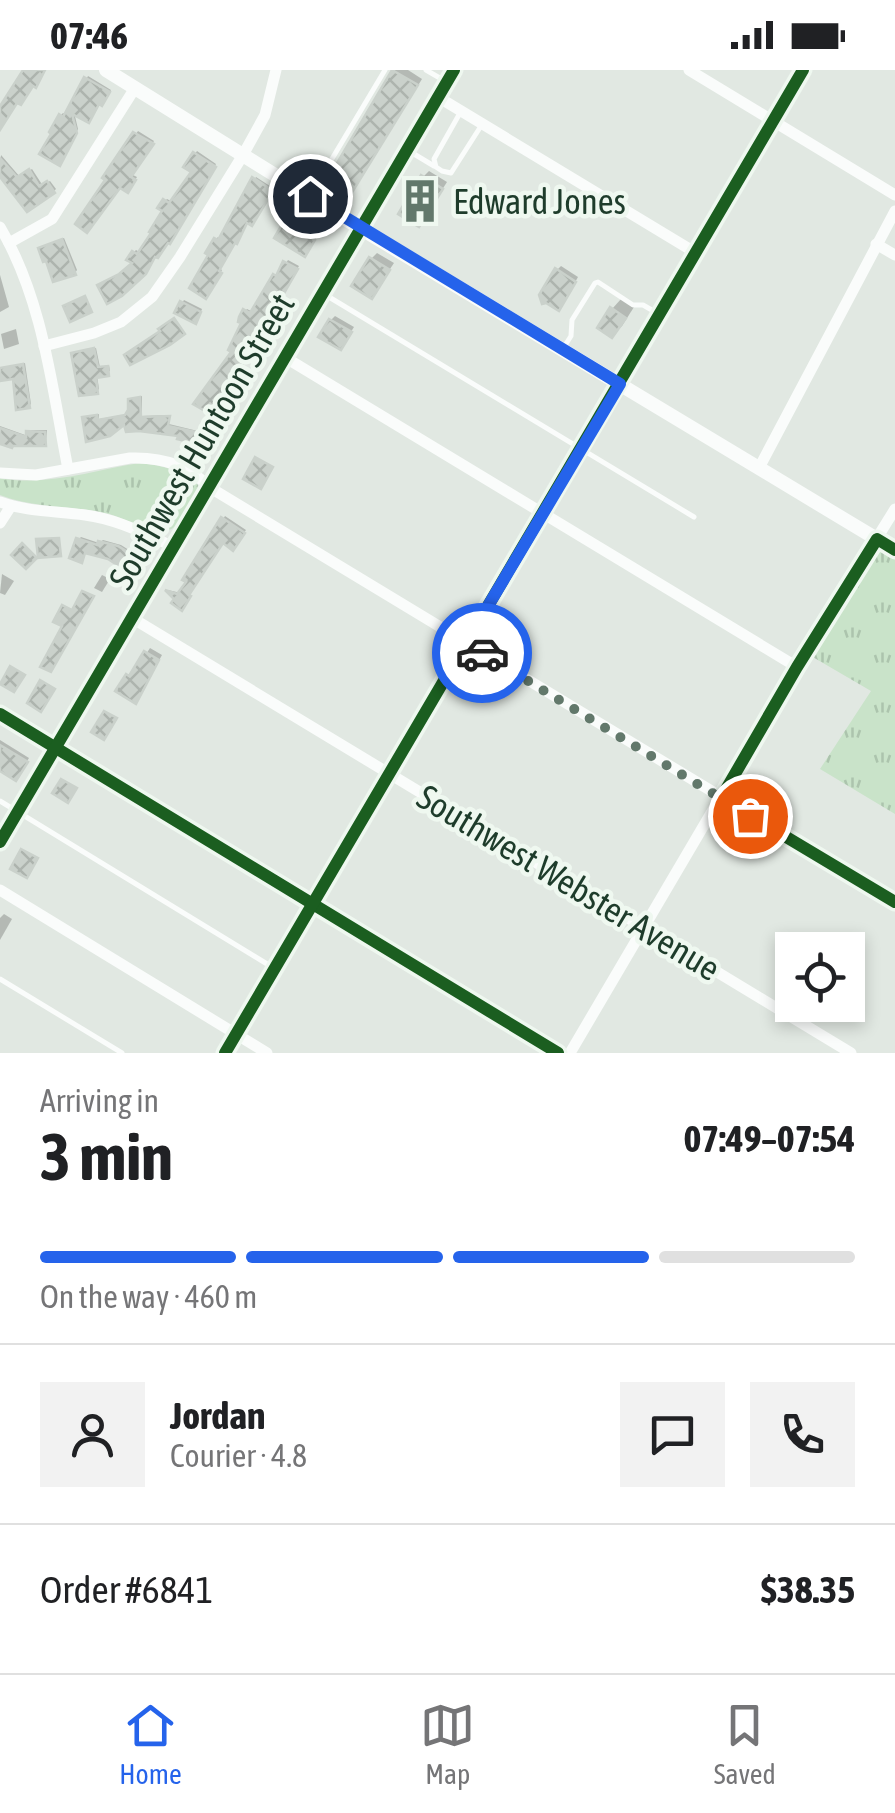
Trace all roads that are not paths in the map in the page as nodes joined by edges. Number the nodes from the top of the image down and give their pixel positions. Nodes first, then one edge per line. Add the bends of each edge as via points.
1 (106, 70) edge
2 (276, 70) edge
3 (385, 70) edge
4 (426, 70) edge
5 (689, 70) edge
6 (803, 70) edge
7 (446, 83) edge
8 (135, 88) junction
9 (461, 111) junction
10 (773, 121) junction
11 (483, 124) junction
12 (406, 150) junction
13 (243, 155) junction
14 (436, 167) junction
15 (895, 194) edge
16 (310, 196) junction
17 (895, 211) edge
18 (0, 227) edge
19 (360, 228) junction
20 (10, 243) junction
21 (876, 244) junction
22 (696, 252) junction
23 (895, 256) edge
24 (323, 294) junction
25 (660, 315) junction
26 (44, 346) junction
27 (563, 350) junction
28 (286, 358) junction
29 (620, 384) junction
30 (580, 448) junction
31 (759, 468) junction
32 (68, 469) junction
33 (0, 473) edge
34 (209, 487) junction
35 (6, 504) edge
36 (895, 509) edge
37 (542, 513) junction
38 (694, 517) dead end
39 (0, 524) edge
40 (877, 539) junction
41 (174, 547) junction
42 (895, 550) edge
43 (132, 618) junction
44 (466, 643) junction
45 (797, 666) junction
46 (0, 714) edge
47 (55, 748) junction
48 (390, 772) junction
49 (721, 798) junction
50 (0, 801) edge
51 (18, 812) junction
52 (0, 842) edge
53 (0, 890) edge
54 (895, 902) edge
55 (312, 904) junction
56 (644, 929) junction
57 (274, 968) junction
58 (0, 979) edge
59 (236, 1034) junction
60 (122, 1053) edge
61 (225, 1053) edge
62 (267, 1053) edge
63 (558, 1053) edge
64 (570, 1053) edge
65 (851, 1053) edge

1 - 8 street
2 - 13 street via 265,114
3 - 16 lane
4 - 7 lane
5 - 10 street
6 - 10 main road
7 - 9 street
7 - 12 main road, Southwest Huntoon Street
8 - 13 street
8 - 20 street via 52,218
9 - 11 street
9 - 14 lane via 434,158
10 - 15 street
10 - 22 main road
11 - 14 lane via 451,173
11 - 22 street
12 - 14 lane
12 - 19 main road, Southwest Huntoon Street
13 - 16 street
13 - 26 street via 152,297 121,322
16 - 19 street
17 - 21 street
18 - 20 street
19 - 24 main road, Southwest Huntoon Street
19 - 27 street
20 - 26 street
21 - 23 street
21 - 31 street
22 - 25 main road
24 - 28 main road, Southwest Huntoon Street
24 - 30 lane
25 - 27 lane via 595,282
25 - 29 main road
26 - 32 street
27 - 29 street
28 - 34 main road, Southwest Huntoon Street
28 - 37 street
29 - 30 main road
29 - 31 street
30 - 37 main road
30 - 38 lane
31 - 40 street
32 - 33 street
32 - 34 street via 158,459
34 - 41 main road, Southwest Huntoon Street
34 - 44 street
35 - 39 street
35 - 41 street via 97,517
36 - 40 street
37 - 44 main road
37 - 45 street
40 - 42 street
40 - 45 street
41 - 43 main road, Southwest Huntoon Street
43 - 47 main road, Southwest Huntoon Street
43 - 48 street, Southwest Webster Avenue
44 - 48 main road
44 - 49 street
45 - 49 street
46 - 47 street
47 - 51 main road, Southwest Huntoon Street
47 - 55 street
48 - 55 main road
48 - 56 street, Southwest Webster Avenue
49 - 54 street
49 - 56 street
50 - 51 lane
51 - 52 main road, Southwest Huntoon Street
51 - 57 lane
53 - 59 street
55 - 57 main road
55 - 63 street
56 - 64 street
56 - 65 street, Southwest Webster Avenue
57 - 59 main road
58 - 60 lane
59 - 61 main road
59 - 62 street

